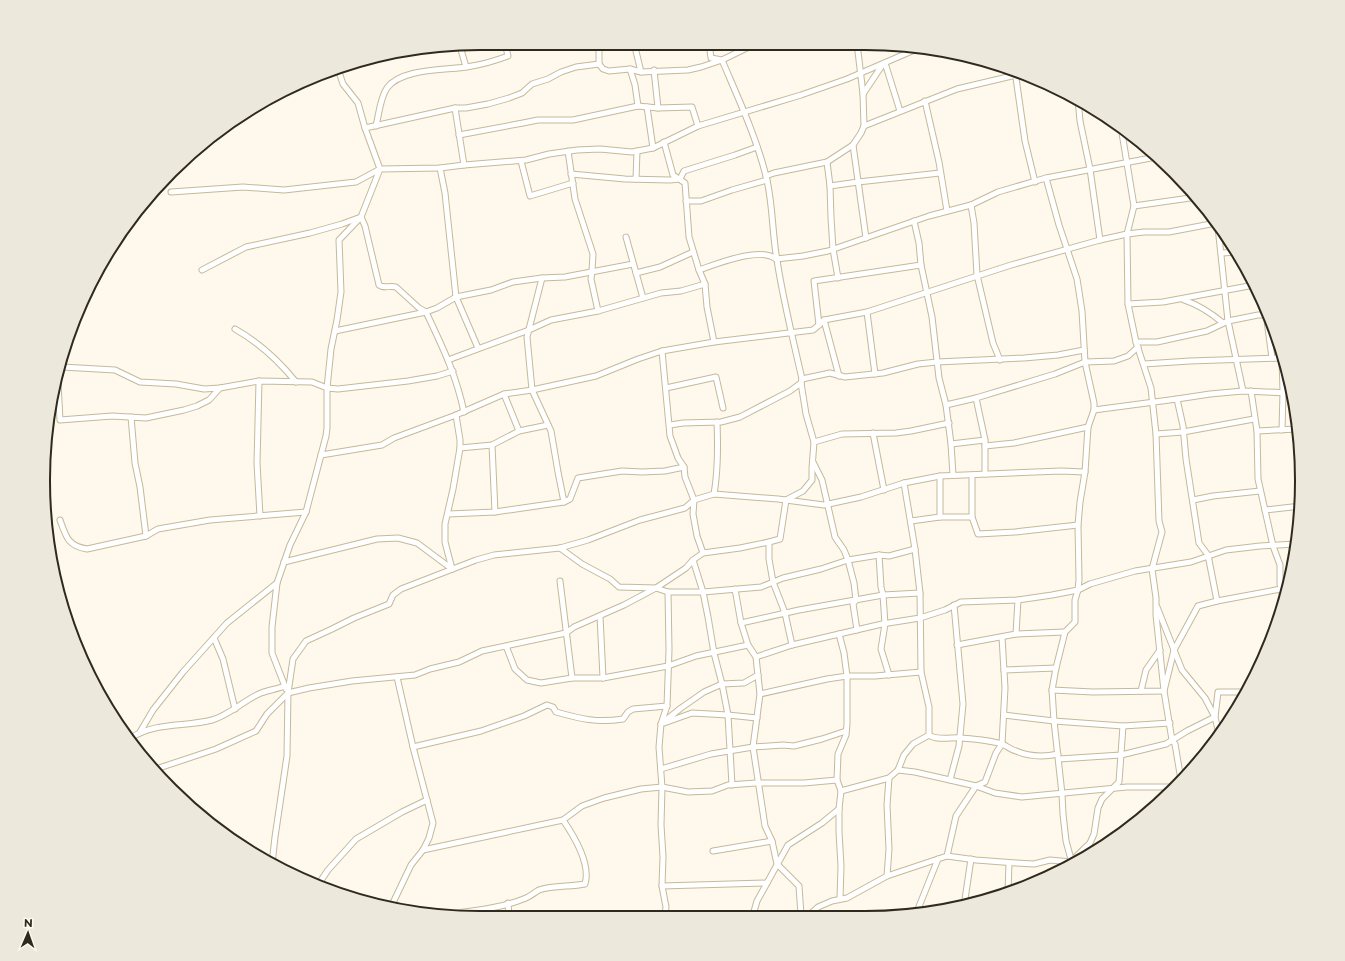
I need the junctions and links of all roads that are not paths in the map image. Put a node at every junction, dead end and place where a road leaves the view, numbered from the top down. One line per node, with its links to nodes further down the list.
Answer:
1 (507, 50): 12 (street)
2 (599, 50): 11 (street)
3 (636, 50): 15 (street)
4 (710, 50): 9 (street)
5 (743, 50): 9 (street)
6 (858, 50): 16 (street)
7 (461, 51): 12 (street)
8 (908, 53): 10 (street)
9 (722, 60): 14 (street); 27 (street)
10 (885, 63): 16 (street); 20 (street); 28 (street)
11 (599, 64): 13 (street); 25 (street)
12 (466, 67): 29 (street)
13 (630, 69): 15 (street); 22 (street)
14 (654, 70): 15 (street); 26 (street)
15 (641, 72)
16 (861, 73): 20 (street); 27 (street)
17 (340, 74): 32 (street)
18 (1008, 75): 21 (street)
19 (1017, 78): 56 (street)
20 (863, 94): 31 (street)
21 (924, 101): 28 (street); 49 (street)
22 (638, 106): 23 (street); 33 (street)
23 (647, 107): 26 (street); 38 (street)
24 (1079, 107): 48 (street)
25 (455, 108): 29 (street); 33 (street)
26 (658, 108): 30 (street)
27 (744, 111): 30 (street); 37 (street)
28 (900, 111): 31 (street)
29 (376, 126): 32 (street)
30 (698, 126): 35 (street)
31 (864, 126): 36 (street)
32 (365, 128): 47 (street)
33 (459, 136): 45 (street)
34 (1124, 137): 44 (street)
35 (664, 142): 38 (street); 54 (street)
36 (854, 145): 43 (street); 55 (street)
37 (757, 147): 51 (street); 54 (street)
38 (653, 148): 40 (street)
39 (568, 151): 40 (street); 42 (street); 50 (street)
40 (636, 151): 53 (street)
41 (1149, 158): 44 (street)
42 (521, 161): 45 (street); 57 (street)
43 (827, 162): 51 (street); 58 (street)
44 (1127, 162): 48 (street); 63 (street)
45 (464, 165): 46 (street)
46 (440, 168): 47 (street); 92 (street)
47 (380, 169): 59 (street); 65 (street)
48 (1090, 169): 52 (street); 72 (street)
49 (940, 173): 55 (street); 64 (street)
50 (571, 174): 53 (street); 57 (street)
51 (767, 178): 61 (street); 78 (street)
52 (1046, 178): 56 (street); 74 (street)
53 (636, 179): 54 (street)
54 (680, 179): 61 (street)
55 (858, 182): 58 (street); 70 (street)
56 (1035, 182): 62 (street)
57 (573, 183): 83 (street)
58 (830, 186): 73 (street)
59 (171, 192)
60 (1188, 197): 63 (street)
61 (686, 201): 75 (street)
62 (971, 205): 64 (street); 85 (street)
63 (1134, 206): 68 (street)
64 (947, 211): 66 (street)
65 (361, 217): 81 (street); 97 (street); 106 (street)
66 (914, 221): 70 (street); 80 (street)
67 (1211, 225): 68 (street)
68 (1127, 234): 72 (street); 95 (street)
69 (626, 237): 79 (street)
70 (866, 238): 73 (street)
71 (1220, 238): 77 (street)
72 (1100, 240): 74 (street)
73 (834, 249): 78 (street); 87 (street)
74 (1066, 249): 85 (street); 112 (street)
75 (693, 252): 82 (street); 84 (street)
76 (1229, 252): 77 (street)
77 (1222, 253): 90 (street)
78 (776, 258): 82 (street); 107 (street)
79 (633, 264): 83 (street); 84 (street)
80 (920, 265): 87 (street); 91 (street)
81 (202, 270)
82 (699, 270): 88 (street)
83 (592, 271): 86 (street); 96 (street)
84 (636, 273): 93 (street)
85 (977, 275): 91 (street); 118 (street)
86 (542, 278): 92 (street); 105 (street)
87 (838, 278): 103 (street)
88 (705, 284): 93 (street); 109 (street)
89 (1248, 285): 90 (street)
90 (1226, 290): 94 (street); 101 (street)
91 (928, 293): 98 (street); 119 (street)
92 (456, 297): 97 (street); 111 (street)
93 (643, 298): 96 (street)
94 (1183, 299): 95 (street); 102 (street)
95 (1128, 304): 110 (street)
96 (598, 311): 105 (street)
97 (426, 312): 106 (street); 117 (street)
98 (867, 312): 100 (street); 124 (street)
99 (1261, 315): 101 (street)
100 (824, 320): 103 (street); 125 (street)
101 (1228, 321): 102 (street); 116 (street)
102 (1223, 324): 110 (street)
103 (819, 325): 107 (street)
104 (235, 329): 129 (street)
105 (529, 330): 111 (street); 133 (street)
106 (335, 331): 131 (street)
107 (792, 332): 109 (street); 128 (street)
108 (1269, 335): 114 (street)
109 (714, 342): 113 (street)
110 (1137, 345): 120 (street); 121 (street)
111 (478, 348): 117 (street)
112 (1084, 350): 118 (street); 120 (street)
113 (662, 351): 132 (street); 133 (street)
114 (1272, 358): 115 (street); 116 (street)
115 (1277, 358)
116 (1237, 359): 121 (street); 134 (street)
117 (448, 360): 123 (street)
118 (1000, 360): 119 (street)
119 (938, 362): 124 (street); 142 (street)
120 (1085, 362): 139 (street); 144 (street)
121 (1144, 364): 141 (street)
122 (66, 367): 130 (street)
123 (453, 371): 131 (street); 145 (street)
124 (875, 374): 125 (street)
125 (839, 376): 128 (street)
126 (1283, 380): 136 (street)
127 (259, 381): 129 (street); 130 (street); 189 (street)
128 (801, 381): 149 (street); 162 (street)
129 (296, 382): 131 (street)
130 (220, 388): 147 (street)
131 (327, 388): 167 (street)
132 (666, 388): 143 (street); 152 (street)
133 (532, 390): 137 (street); 151 (street)
134 (1243, 391): 135 (street); 140 (street)
135 (1251, 391): 136 (street); 148 (street)
136 (1283, 392): 155 (street)
137 (504, 394): 145 (street); 156 (street)
138 (59, 395): 147 (street)
139 (976, 398): 142 (street); 161 (street)
140 (1177, 399): 141 (street); 158 (street)
141 (1153, 403): 144 (street); 160 (street)
142 (946, 405): 150 (street)
143 (723, 408)
144 (1094, 410): 153 (street)
145 (464, 412): 146 (street)
146 (456, 415): 166 (street); 167 (street)
147 (131, 417): 195 (street)
148 (1254, 419): 157 (street); 158 (street)
149 (717, 422): 152 (street); 178 (street)
150 (949, 423): 159 (street); 163 (street)
151 (548, 425): 156 (street); 182 (street)
152 (670, 425): 169 (street)
153 (1088, 427): 165 (street); 170 (street)
154 (1292, 429): 155 (street)
155 (1282, 430): 157 (street)
156 (520, 431): 164 (street)
157 (1257, 431): 177 (street)
158 (1183, 432): 160 (street); 181 (street)
159 (873, 433): 162 (street); 176 (street)
160 (1156, 434): 208 (street)
161 (985, 440): 163 (street); 165 (street)
162 (814, 442): 168 (street)
163 (951, 444): 171 (street)
164 (492, 445): 166 (street); 187 (street)
165 (985, 446): 172 (street)
166 (460, 448): 188 (street)
167 (320, 456): 186 (street)
168 (813, 462): 180 (street); 183 (street)
169 (684, 467): 179 (street); 182 (street)
170 (1085, 472): 172 (street); 194 (street)
171 (953, 474): 173 (street); 174 (street)
172 (985, 474): 173 (street)
173 (972, 475): 191 (street)
174 (940, 476): 175 (street); 190 (street)
175 (904, 483): 176 (street); 193 (street)
176 (884, 490): 183 (street)
177 (1260, 491): 181 (street); 185 (street)
178 (714, 494): 179 (street); 180 (street)
179 (694, 500): 199 (street); 201 (street)
180 (786, 500): 183 (street); 196 (street)
181 (1193, 500): 203 (street)
182 (564, 502): 187 (street)
183 (829, 505): 205 (street)
184 (1294, 507): 185 (street)
185 (1265, 510): 198 (street)
186 (306, 512): 189 (street); 206 (street)
187 (495, 512): 188 (street)
188 (448, 514): 207 (street)
189 (260, 516): 195 (street)
190 (940, 516): 191 (street); 193 (street)
191 (972, 517): 194 (street)
192 (60, 520): 195 (street)
193 (911, 521): 200 (street)
194 (1078, 525): 215 (street)
195 (146, 536)
196 (769, 542): 201 (street); 210 (street)
197 (1290, 544): 198 (street)
198 (1273, 546): 203 (street); 214 (street)
199 (560, 548): 207 (street); 212 (street)
200 (915, 549): 202 (street); 218 (street)
201 (703, 553): 204 (street)
202 (879, 555): 205 (street); 219 (street)
203 (1208, 555): 208 (street); 222 (street)
204 (693, 560): 212 (street); 217 (street)
205 (848, 560): 210 (street); 220 (street)
206 (284, 562): 207 (street); 211 (street)
207 (452, 569): 261 (street)
208 (1152, 569): 215 (street); 224 (street)
209 (560, 581): 232 (street)
210 (773, 582): 213 (street); 225 (street)
211 (277, 583): 236 (street); 256 (street)
212 (656, 588): 216 (street); 226 (street)
213 (735, 589): 217 (street); 228 (street)
214 (1281, 589): 222 (street)
215 (1078, 590): 221 (street); 231 (street)
216 (668, 592): 217 (street); 245 (street)
217 (702, 592): 243 (street)
218 (920, 593): 219 (street); 227 (street)
219 (882, 595): 220 (street); 229 (street)
220 (856, 600): 225 (street); 230 (street)
221 (1018, 600): 223 (street); 234 (street)
222 (1217, 601): 242 (street)
223 (954, 605): 227 (street); 239 (street)
224 (1156, 605): 241 (street); 242 (street)
225 (785, 613): 228 (street); 238 (street)
226 (600, 616): 232 (street); 254 (street)
227 (920, 618): 229 (street); 248 (street)
228 (741, 623): 237 (street)
229 (885, 624): 230 (street); 250 (street)
230 (857, 630): 233 (street)
231 (1065, 632): 234 (street); 246 (street)
232 (566, 633): 240 (street); 253 (street)
233 (839, 634): 238 (street); 251 (street)
234 (1016, 634): 235 (street)
235 (1002, 637): 239 (street); 247 (street)
236 (214, 638): 264 (street); 275 (street)
237 (748, 645): 243 (street); 244 (street)
238 (792, 645): 244 (street)
239 (957, 645): 278 (street)
240 (506, 646): 252 (street); 253 (street)
241 (1160, 650): 258 (street); 259 (street)
242 (1174, 650): 259 (street); 267 (street)
243 (714, 654): 245 (street); 255 (street)
244 (756, 657): 249 (street)
245 (668, 666): 254 (street); 263 (street)
246 (1056, 668): 247 (street); 257 (street)
247 (1004, 670): 266 (street)
248 (921, 672): 250 (street); 276 (street)
249 (758, 675): 255 (street); 262 (street)
250 (889, 675): 251 (street)
251 (847, 676): 262 (street); 274 (street)
252 (397, 677): 261 (street); 281 (street)
253 (572, 678): 254 (street)
254 (603, 678)
255 (722, 684): 265 (street); 271 (street)
256 (285, 686): 261 (street); 264 (street)
257 (1052, 690): 258 (street); 269 (street)
258 (1141, 691): 259 (street)
259 (1164, 691): 270 (street)
260 (1239, 692): 267 (street)
261 (288, 693): 286 (street); 309 (street)
262 (760, 694): 268 (street)
263 (667, 706): 271 (street); 281 (street)
264 (235, 709): 275 (street)
265 (728, 715): 268 (street); 271 (street); 283 (street)
266 (1004, 715): 269 (street); 280 (street)
267 (1215, 717): 273 (street); 279 (street)
268 (757, 718): 282 (street)
269 (1054, 721): 272 (street); 285 (street)
270 (1170, 723): 272 (street); 279 (street)
271 (661, 724): 287 (street)
272 (1123, 726): 284 (street)
273 (1218, 726)
274 (846, 731): 282 (street); 291 (street)
275 (140, 732): 277 (street)
276 (929, 735): 278 (street); 288 (street)
277 (134, 736)
278 (960, 737): 280 (street); 292 (street)
279 (1172, 740): 284 (street); 289 (street)
280 (1002, 744): 285 (street); 295 (street)
281 (413, 747): 301 (street)
282 (754, 747): 283 (street); 293 (street)
283 (729, 750): 287 (street); 294 (street)
284 (1120, 755): 285 (street); 298 (street)
285 (1059, 757): 300 (street)
286 (160, 768)
287 (661, 769): 296 (street)
288 (898, 770): 290 (street); 292 (street)
289 (1180, 773)
290 (889, 778): 299 (street); 316 (street)
291 (837, 780): 293 (street); 299 (street)
292 (950, 780): 295 (street)
293 (759, 783): 294 (street); 304 (street)
294 (732, 785): 296 (street)
295 (976, 786): 300 (street); 308 (street)
296 (662, 787): 303 (street); 319 (street)
297 (1167, 787): 298 (street)
298 (1112, 789): 300 (street); 307 (street)
299 (841, 791): 302 (street)
300 (1062, 794): 310 (street)
301 (427, 800): 305 (street); 317 (street)
302 (839, 809): 315 (street); 322 (street)
303 (563, 820): 305 (street); 324 (street)
304 (772, 841): 306 (street); 315 (street)
305 (423, 850): 323 (street)
306 (714, 851)
307 (1081, 852)
308 (947, 856): 311 (street); 312 (street)
309 (273, 857)
310 (1071, 858)
311 (938, 859): 316 (street); 325 (street)
312 (971, 860): 314 (street); 321 (street)
313 (1065, 861): 314 (street)
314 (1009, 863): 320 (street)
315 (777, 864): 318 (street); 330 (street)
316 (887, 876): 322 (street)
317 (321, 880)
318 (767, 883): 319 (street); 329 (street)
319 (662, 886): 328 (street)
320 (1008, 886)
321 (965, 899)
322 (840, 900): 331 (street)
323 (393, 902)
324 (508, 904): 326 (street); 327 (street)
325 (919, 907)
326 (474, 911)
327 (509, 911)
328 (666, 911)
329 (754, 911)
330 (801, 911)
331 (813, 911)

